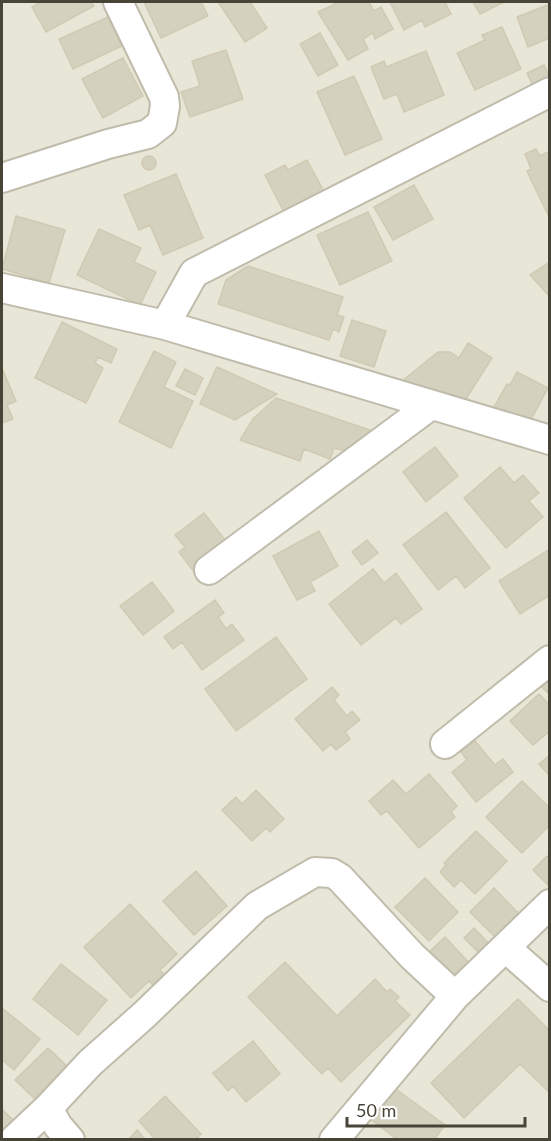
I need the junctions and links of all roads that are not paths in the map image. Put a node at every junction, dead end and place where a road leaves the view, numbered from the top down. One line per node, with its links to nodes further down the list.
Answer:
1 (118, 2): 3 (street)
2 (549, 92): 5 (street)
3 (2, 178)
4 (2, 288): 5 (street)
5 (165, 326): 6 (street)
6 (431, 405): 7 (street); 8 (street)
7 (549, 440)
8 (209, 570)
9 (549, 660): 10 (street)
10 (445, 744)
11 (549, 904): 12 (street)
12 (506, 948): 13 (street); 14 (street)
13 (549, 987)
14 (455, 996): 15 (street); 18 (street)
15 (48, 1108): 16 (street); 17 (street)
16 (14, 1140)
17 (70, 1140)
18 (334, 1140)

